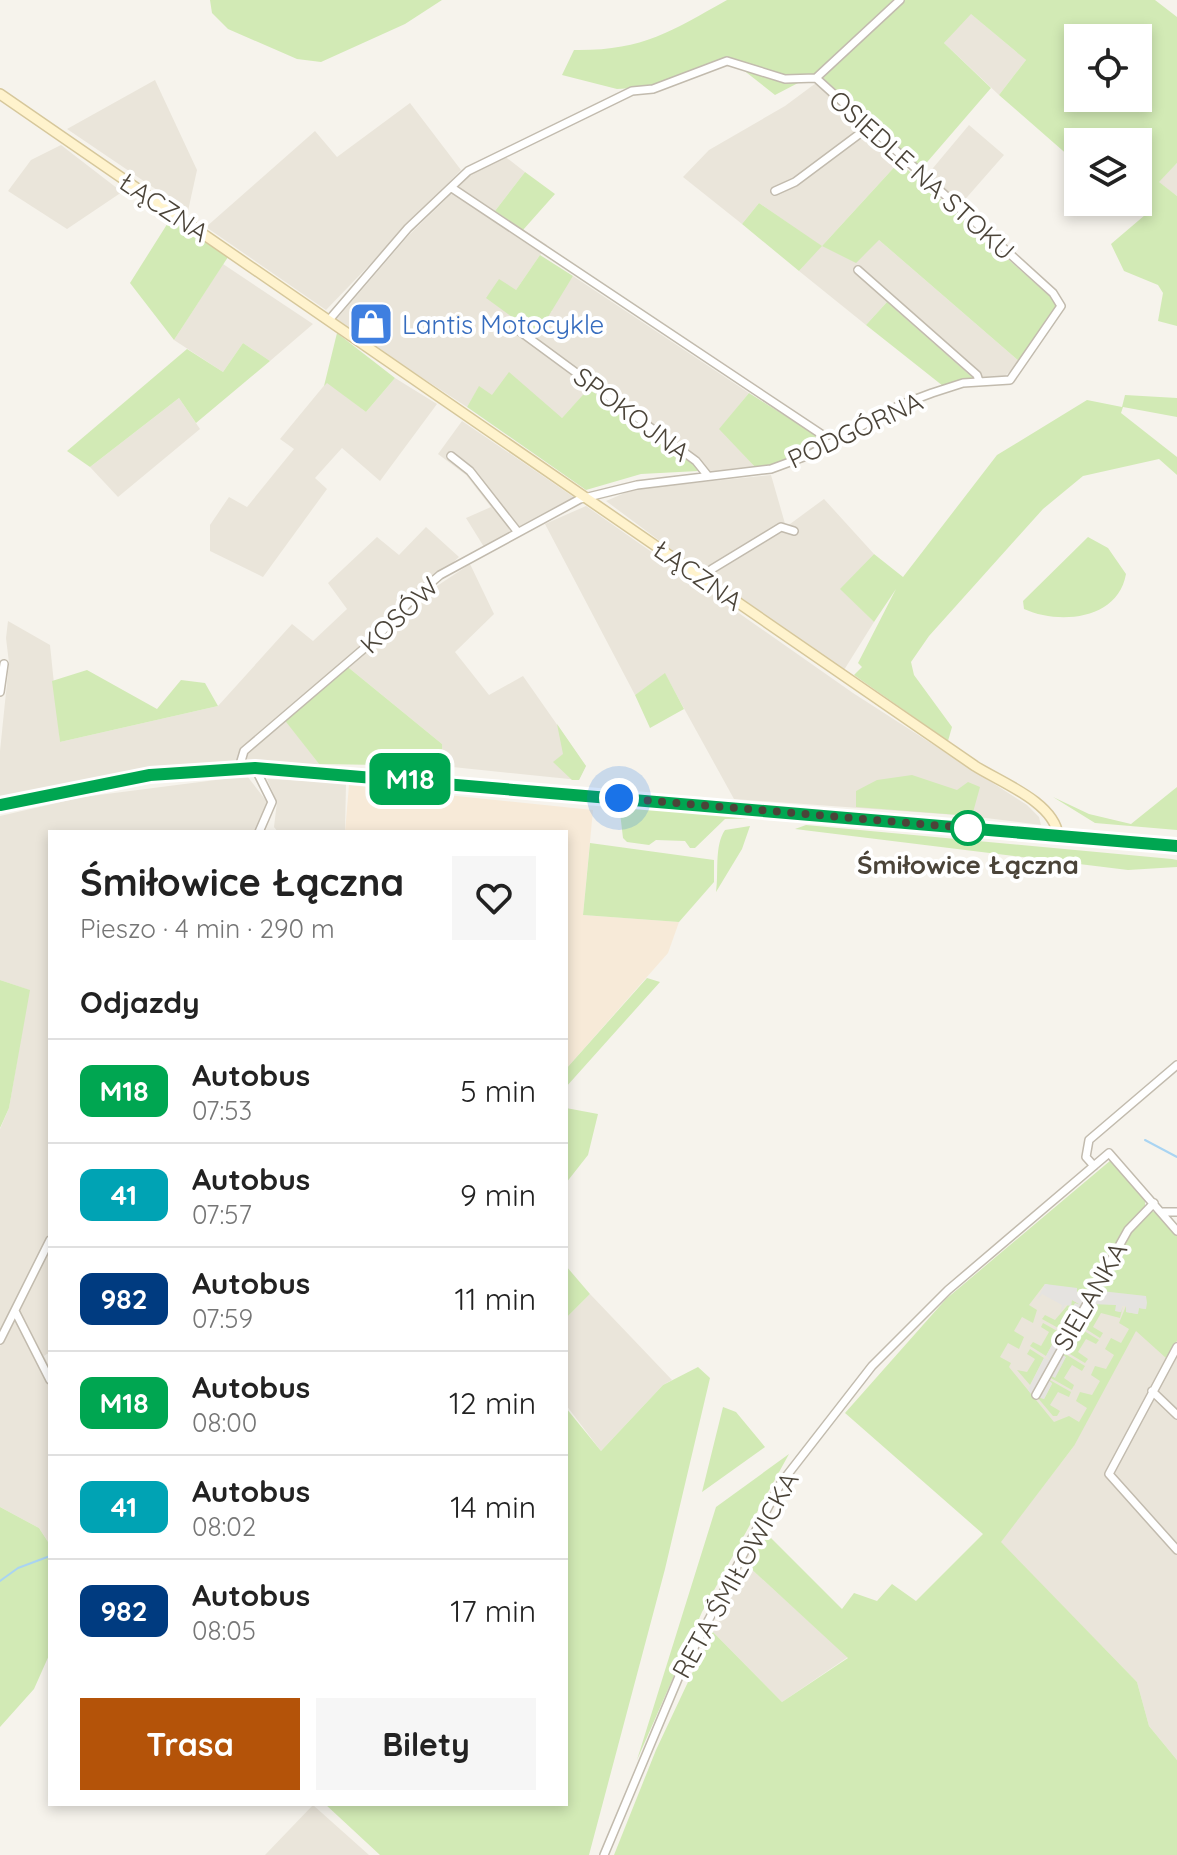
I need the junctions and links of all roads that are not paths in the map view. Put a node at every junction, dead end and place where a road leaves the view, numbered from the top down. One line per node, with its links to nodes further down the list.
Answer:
1 (900, 0): 2 (street)
2 (816, 78): 4 (street, OSIEDLE NA STOKU); 5 (street, OSIEDLE NA STOKU)
3 (0, 94): 9 (street, ŁĄCZNA)
4 (870, 126): 6 (street); 8 (street, OSIEDLE NA STOKU)
5 (452, 188): 9 (street); 12 (street)
6 (775, 191)
7 (858, 270): 11 (street)
8 (1061, 306): 11 (street, PODGÓRNA)
9 (329, 320): 15 (street, ŁĄCZNA)
10 (514, 327): 14 (street, SPOKOJNA)
11 (979, 381): 12 (street, PODGÓRNA)
12 (827, 445): 14 (street, PODGÓRNA)
13 (451, 456): 16 (street)
14 (708, 476): 15 (street, PODGÓRNA)
15 (588, 498): 16 (street, KOSÓW); 18 (street, ŁĄCZNA)
16 (517, 531): 21 (street, KOSÓW)
17 (794, 531): 18 (street)
18 (704, 579): 25 (street, ŁĄCZNA)
19 (4, 664): 20 (street)
20 (0, 692)
21 (239, 768): 22 (main road); 23 (main road)
22 (255, 768): 24 (street); 25 (main road)
23 (0, 805)
24 (260, 830)
25 (1058, 835): 26 (main road)
26 (1177, 846)
27 (1177, 1065): 28 (street)
28 (1094, 1166): 29 (street, RETA ŚMIŁOWICKA); 42 (street, RETA ŚMIŁOWICKA)
29 (1154, 1203): 30 (street); 39 (street, SIELANKA)
30 (1163, 1212): 31 (street); 32 (street)
31 (1177, 1212)
32 (1177, 1231)
33 (48, 1244): 34 (street)
34 (15, 1311): 35 (street); 37 (street)
35 (0, 1340)
36 (1177, 1347): 38 (street)
37 (48, 1376)
38 (1152, 1391): 40 (street); 41 (street)
39 (1036, 1395)
40 (1177, 1415)
41 (1177, 1550)
42 (604, 1855)

